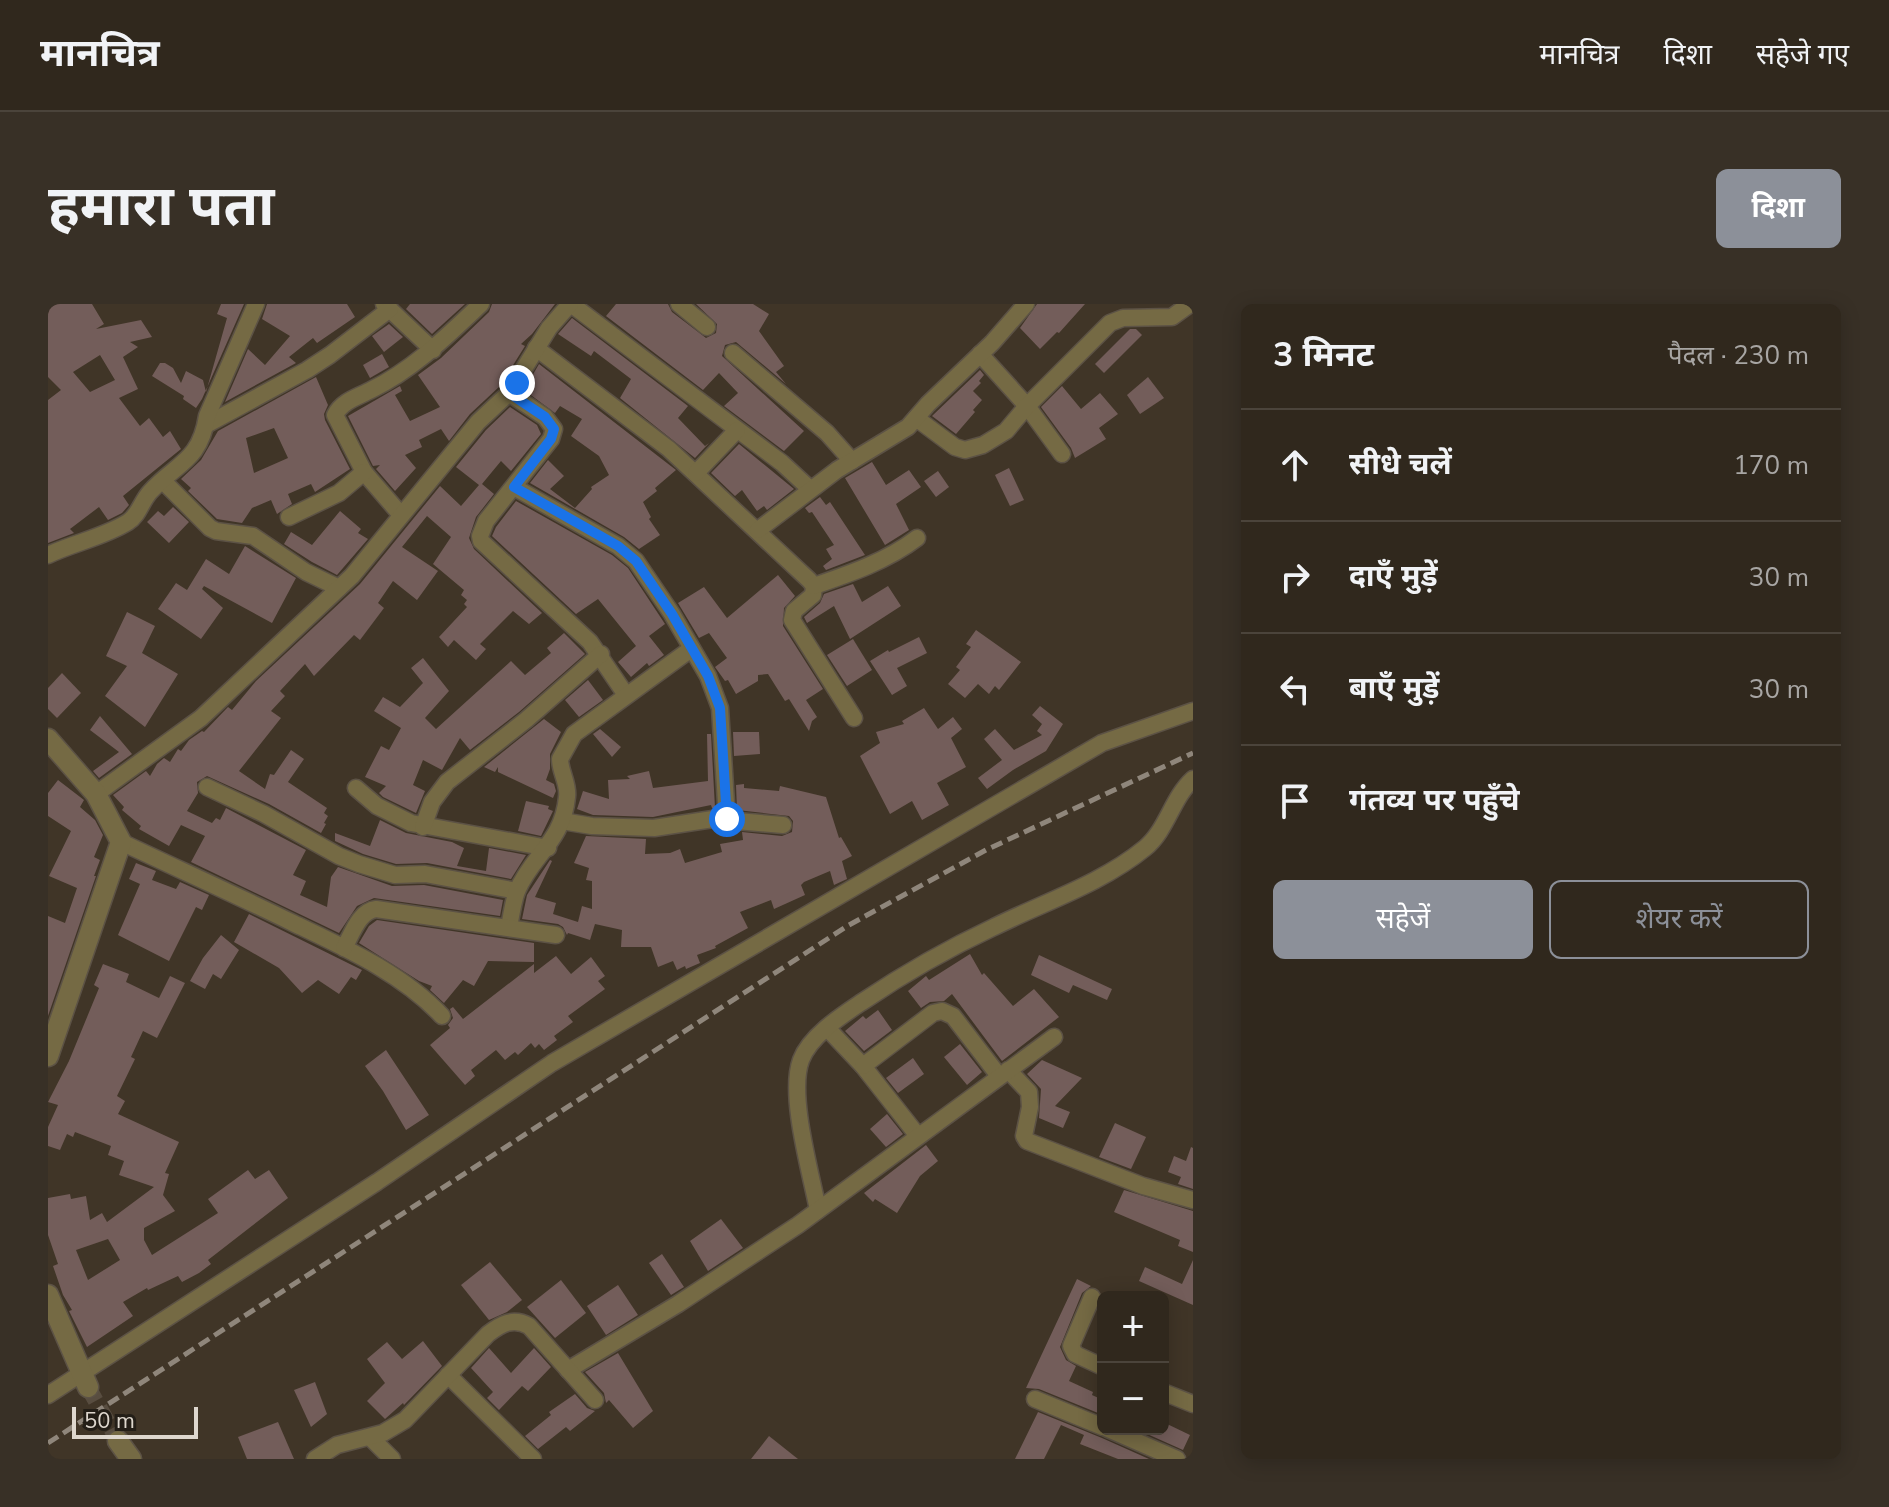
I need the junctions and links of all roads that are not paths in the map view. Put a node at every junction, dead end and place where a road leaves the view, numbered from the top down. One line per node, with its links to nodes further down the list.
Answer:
1 (256, 304): 16 (street)
2 (481, 304): 10 (street)
3 (571, 304): 9 (street); 17 (street)
4 (679, 304): 8 (street)
5 (1026, 304): 12 (street)
6 (1190, 304): 14 (street)
7 (387, 306): 10 (street); 16 (street)
8 (707, 327)
9 (536, 348): 13 (street); 21 (street)
10 (433, 350): 20 (street)
11 (733, 353): 19 (street)
12 (980, 354): 14 (street); 15 (street)
13 (509, 393): 23 (street); 25 (street)
14 (1027, 406): 15 (street); 18 (street)
15 (916, 418): 19 (street)
16 (206, 425): 22 (street)
17 (737, 430): 21 (street); 24 (street)
18 (1062, 454)
19 (852, 461): 24 (street)
20 (364, 472): 25 (street); 26 (street)
21 (696, 473): 27 (street)
22 (163, 481): 29 (street); 31 (street)
23 (514, 487): 32 (street); 33 (street)
24 (810, 489): 27 (street)
25 (401, 515): 31 (street)
26 (289, 517)
27 (758, 530): 30 (street)
28 (917, 538): 30 (street)
29 (48, 555)
30 (814, 586): 36 (street)
31 (339, 588): 41 (street)
32 (691, 649): 34 (street); 42 (street)
33 (601, 654): 34 (street); 45 (street)
34 (626, 695): 43 (street)
35 (1193, 711): 66 (street)
36 (854, 718)
37 (48, 739): 41 (street)
38 (1193, 779): 53 (street)
39 (207, 787): 48 (street)
40 (356, 788): 45 (street)
41 (96, 794): 46 (street)
42 (727, 819): 43 (street); 44 (street)
43 (562, 821): 47 (street)
44 (783, 825)
45 (423, 827): 47 (street)
46 (121, 842): 51 (street); 55 (street)
47 (548, 848): 48 (street)
48 (517, 891): 49 (street)
49 (509, 928): 50 (street); 51 (street)
50 (556, 935)
51 (344, 948): 52 (street)
52 (442, 1016)
53 (828, 1029): 56 (street); 60 (street)
54 (1054, 1037): 57 (street)
55 (48, 1056)
56 (863, 1066): 57 (street); 58 (street)
57 (1003, 1073): 58 (street); 59 (street)
58 (918, 1136): 60 (street)
59 (1193, 1200)
60 (818, 1210): 64 (street)
61 (48, 1295): 66 (street)
62 (1092, 1297): 63 (street)
63 (1097, 1364)
64 (568, 1370): 65 (street); 70 (street)
65 (448, 1375): 74 (street); 79 (street)
66 (85, 1380): 68 (street)
67 (1169, 1394): 71 (street)
68 (48, 1395)
69 (1035, 1399): 72 (street)
70 (595, 1400)
71 (1193, 1404)
72 (1097, 1425)
73 (1121, 1435): 80 (street)
74 (370, 1437): 77 (street); 78 (street)
75 (118, 1441): 76 (street)
76 (131, 1459)
77 (315, 1459)
78 (392, 1459)
79 (533, 1459)
80 (1177, 1459)

